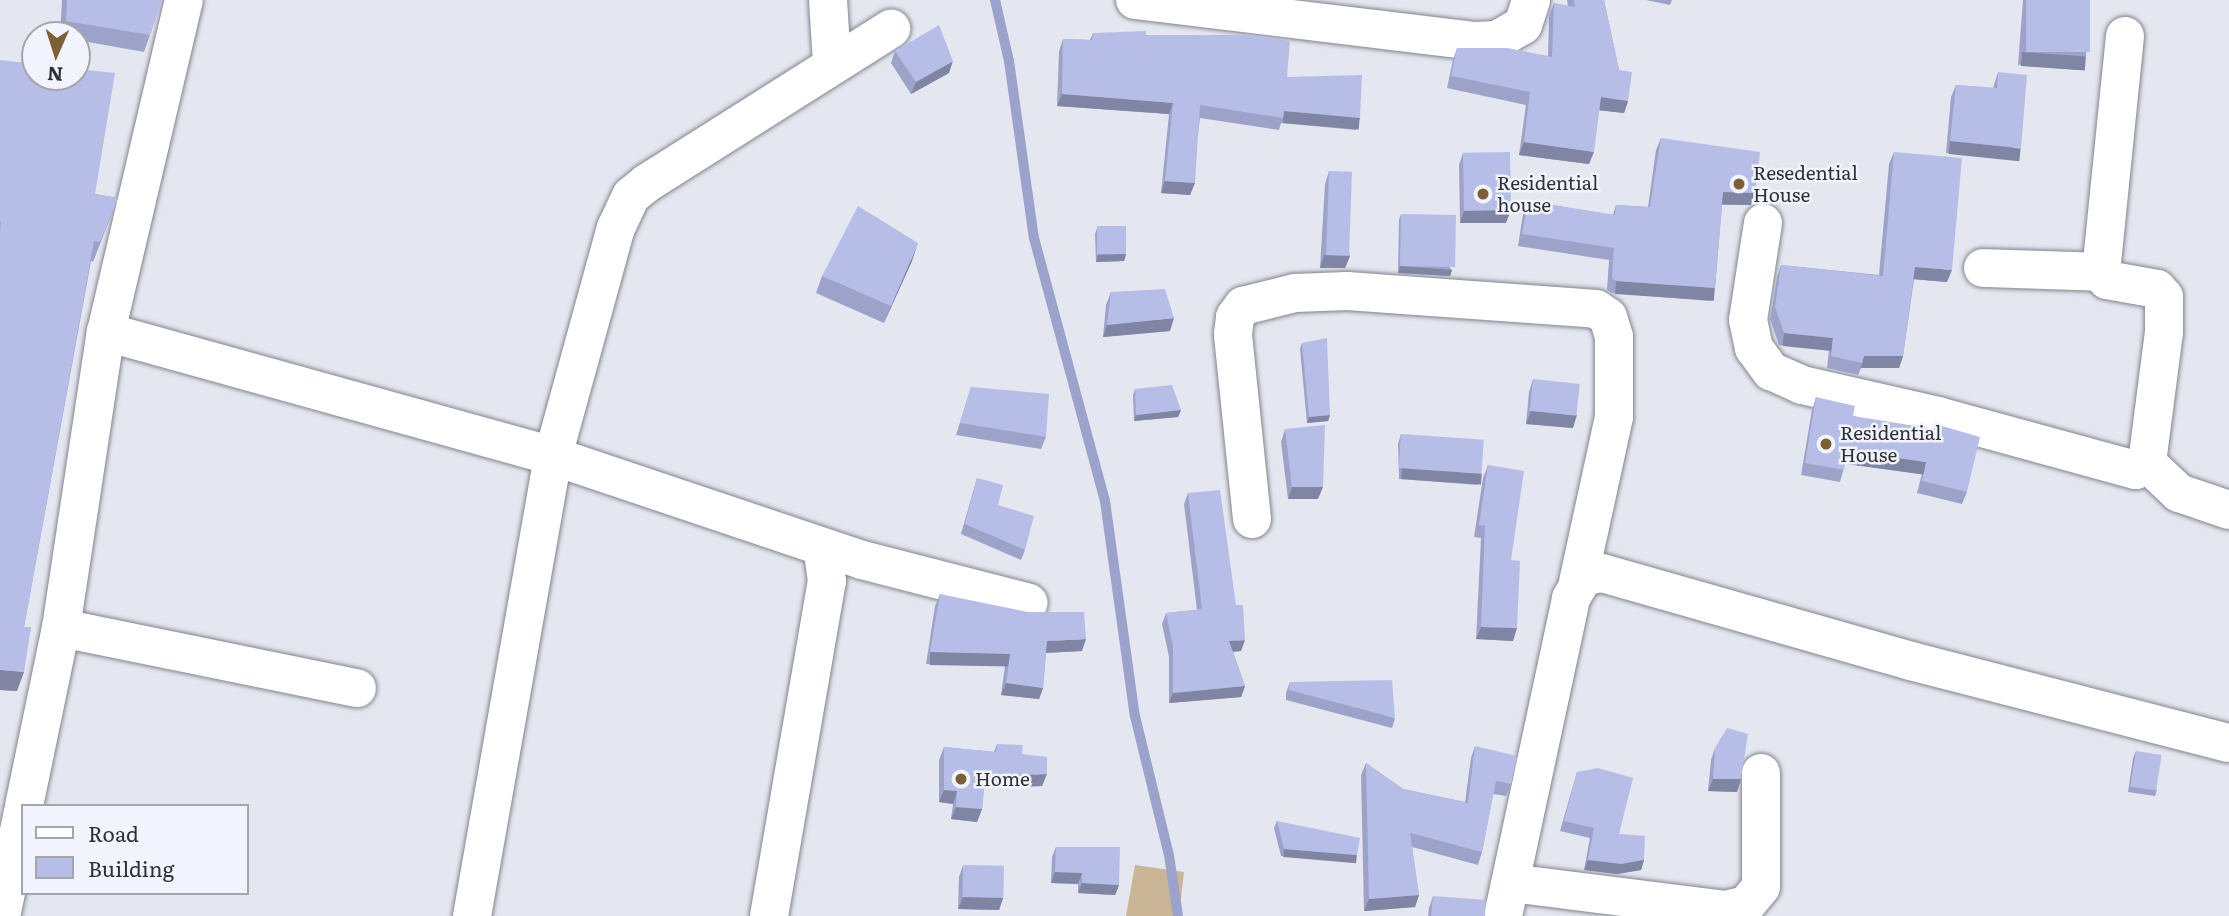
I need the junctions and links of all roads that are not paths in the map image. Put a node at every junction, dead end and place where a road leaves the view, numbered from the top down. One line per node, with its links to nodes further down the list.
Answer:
1 (184, 0): 11 (street)
2 (828, 0): 7 (street)
3 (1135, 0): 4 (street)
4 (1531, 0)
5 (891, 29): 7 (street)
6 (2125, 36): 10 (street)
7 (832, 64): 12 (street)
8 (1763, 223): 13 (street)
9 (1983, 268): 10 (street)
10 (2101, 272): 13 (street)
11 (106, 332): 12 (street); 19 (street)
12 (553, 456): 16 (street); 27 (street)
13 (2147, 463): 14 (street)
14 (2229, 510)
15 (1252, 519): 17 (street)
16 (822, 547): 18 (street); 28 (street)
17 (1578, 582): 21 (street); 25 (street)
18 (1029, 603)
19 (61, 628): 20 (street); 23 (street)
20 (356, 688)
21 (2229, 743)
22 (1761, 773): 25 (street)
23 (24, 804)
24 (21, 821): 26 (street)
25 (1507, 899)
26 (1, 916)
27 (472, 916)
28 (769, 916)

